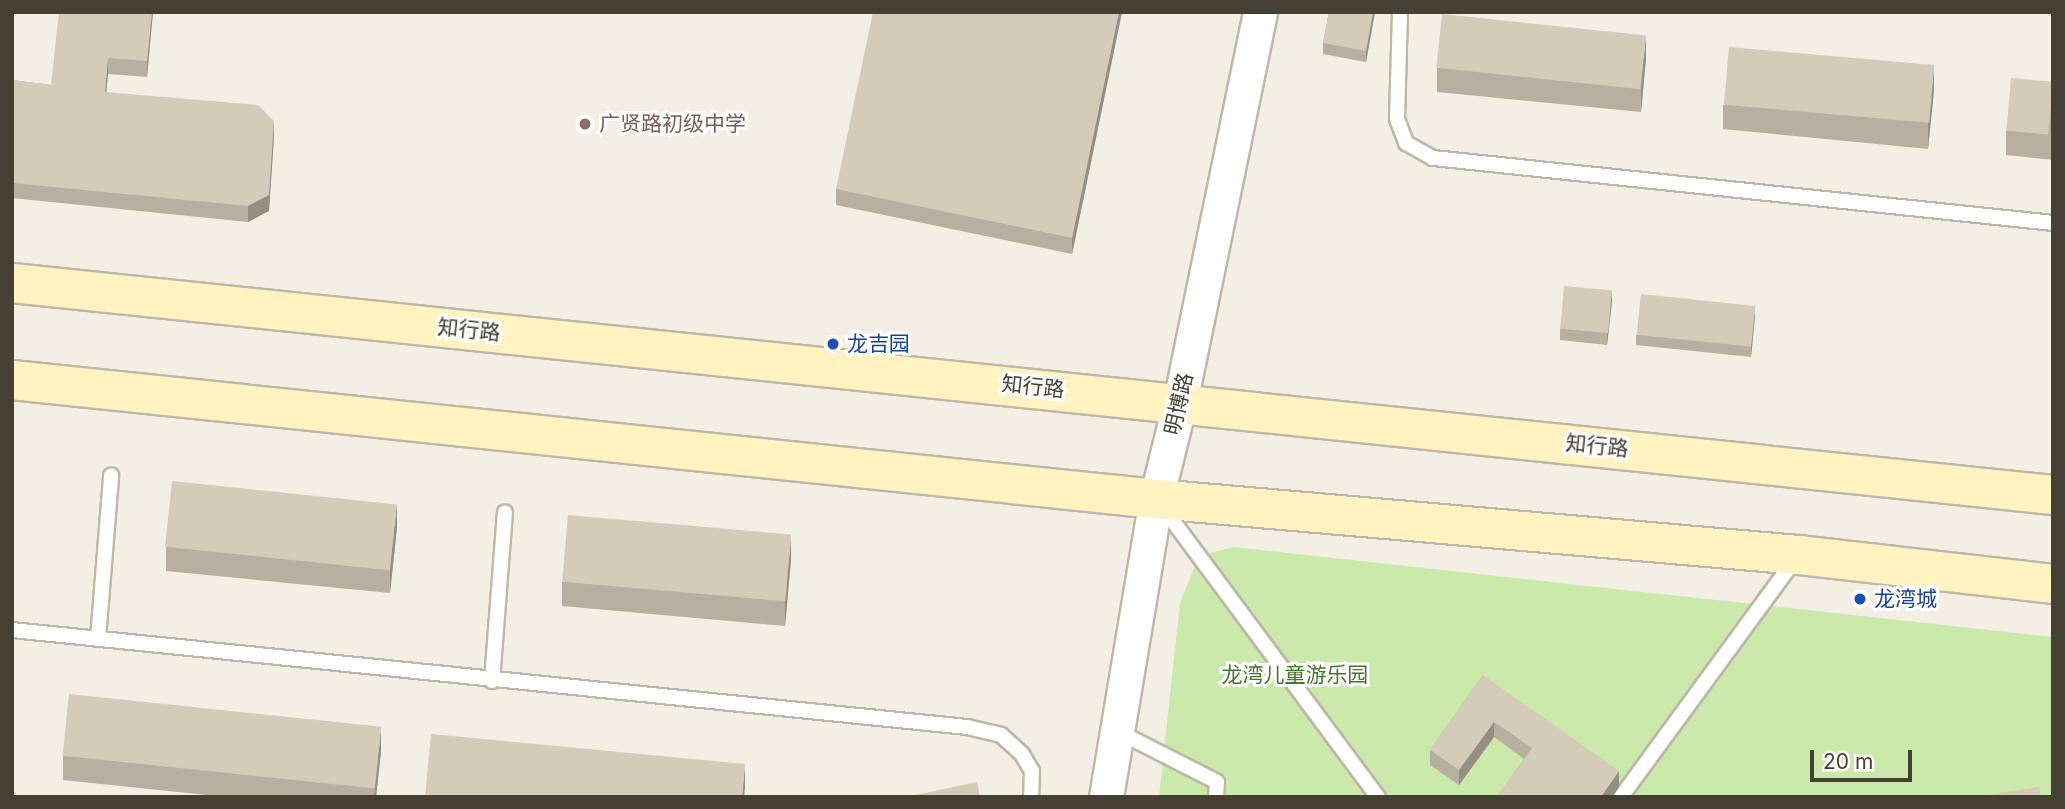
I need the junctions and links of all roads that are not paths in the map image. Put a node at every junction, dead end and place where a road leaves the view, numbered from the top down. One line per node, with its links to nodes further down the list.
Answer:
1 (1260, 12): 6 (street, 明博路)
2 (1400, 12): 3 (lane)
3 (2053, 223)
4 (12, 284): 6 (main road, 知行路)
5 (12, 380): 9 (main road)
6 (1180, 402): 8 (main road, 知行路); 9 (street, 明博路)
7 (111, 475): 14 (lane)
8 (2053, 495)
9 (1156, 499): 11 (main road); 16 (street, 明博路); 20 (lane)
10 (505, 513): 15 (lane)
11 (1799, 555): 12 (main road); 21 (lane)
12 (2053, 584)
13 (12, 630): 14 (lane)
14 (98, 639): 15 (lane)
15 (492, 681): 17 (lane)
16 (1117, 731): 18 (street, 明博路); 19 (lane)
17 (1031, 797)
18 (1106, 797)
19 (1216, 797)
20 (1378, 797)
21 (1621, 797)

